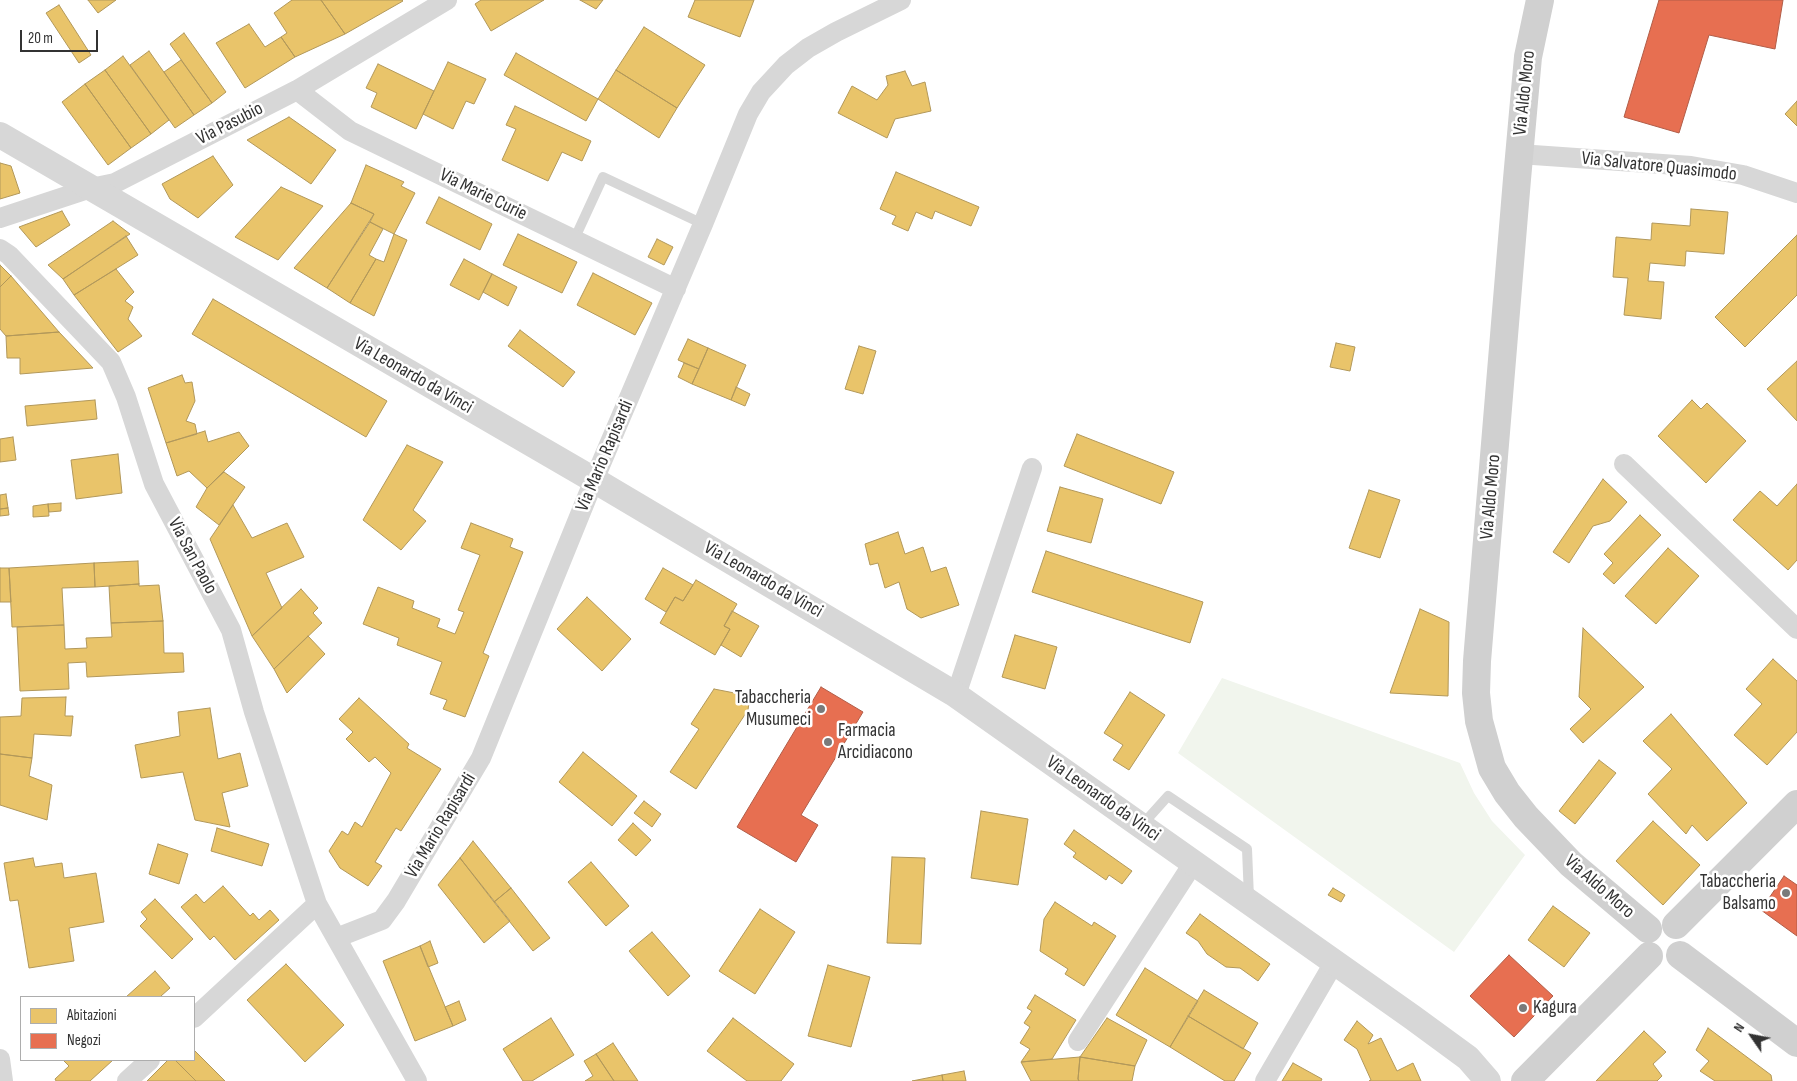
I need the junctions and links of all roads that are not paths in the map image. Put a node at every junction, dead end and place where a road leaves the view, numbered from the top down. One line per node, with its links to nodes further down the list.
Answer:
1 (447, 0): 4 (street, Via Pasubio)
2 (902, 0): 10 (street, Via Mario Rapisardi)
3 (1540, 0): 6 (main road, Via Aldo Moro)
4 (297, 90): 7 (street, Via Pasubio); 11 (street, Via Marie Curie)
5 (0, 135): 7 (street, Via Leonardo da Vinci)
6 (1519, 154): 8 (street, Via Salvatore Quasimodo); 25 (main road, Via Aldo Moro)
7 (90, 188): 9 (street, Via Pasubio); 16 (street, Via Leonardo da Vinci)
8 (1797, 193)
9 (0, 218)
10 (703, 224): 11 (lane); 13 (street, Via Mario Rapisardi)
11 (574, 240): 13 (street, Via Marie Curie)
12 (0, 248): 23 (street, Via San Paolo)
13 (676, 290): 16 (street, Via Mario Rapisardi)
14 (1624, 464): 17 (street)
15 (1032, 468): 18 (street)
16 (594, 480): 18 (street, Via Leonardo da Vinci); 26 (street, Via Mario Rapisardi)
17 (1797, 629)
18 (956, 695): 20 (street, Via Leonardo da Vinci)
19 (1797, 804): 24 (main road)
20 (1142, 825): 21 (street, Via Leonardo da Vinci); 22 (lane)
21 (1194, 862): 22 (street, Via Leonardo da Vinci); 31 (street)
22 (1250, 901): 29 (street, Via Leonardo da Vinci)
23 (317, 904): 26 (street, Via San Paolo); 30 (street)
24 (1676, 925): 25 (main road); 27 (main road)
25 (1648, 929): 28 (main road)
26 (336, 938): 37 (street, Via San Paolo)
27 (1680, 955): 28 (main road); 32 (main road)
28 (1649, 956): 40 (main road)
29 (1335, 961): 38 (street); 39 (street, Via Leonardo da Vinci)
30 (195, 1017)
31 (1078, 1041)
32 (1797, 1043)
33 (0, 1059): 35 (street)
34 (149, 1061): 36 (street)
35 (3, 1081)
36 (127, 1081)
37 (417, 1081)
38 (1265, 1081)
39 (1488, 1081)
40 (1526, 1081)

